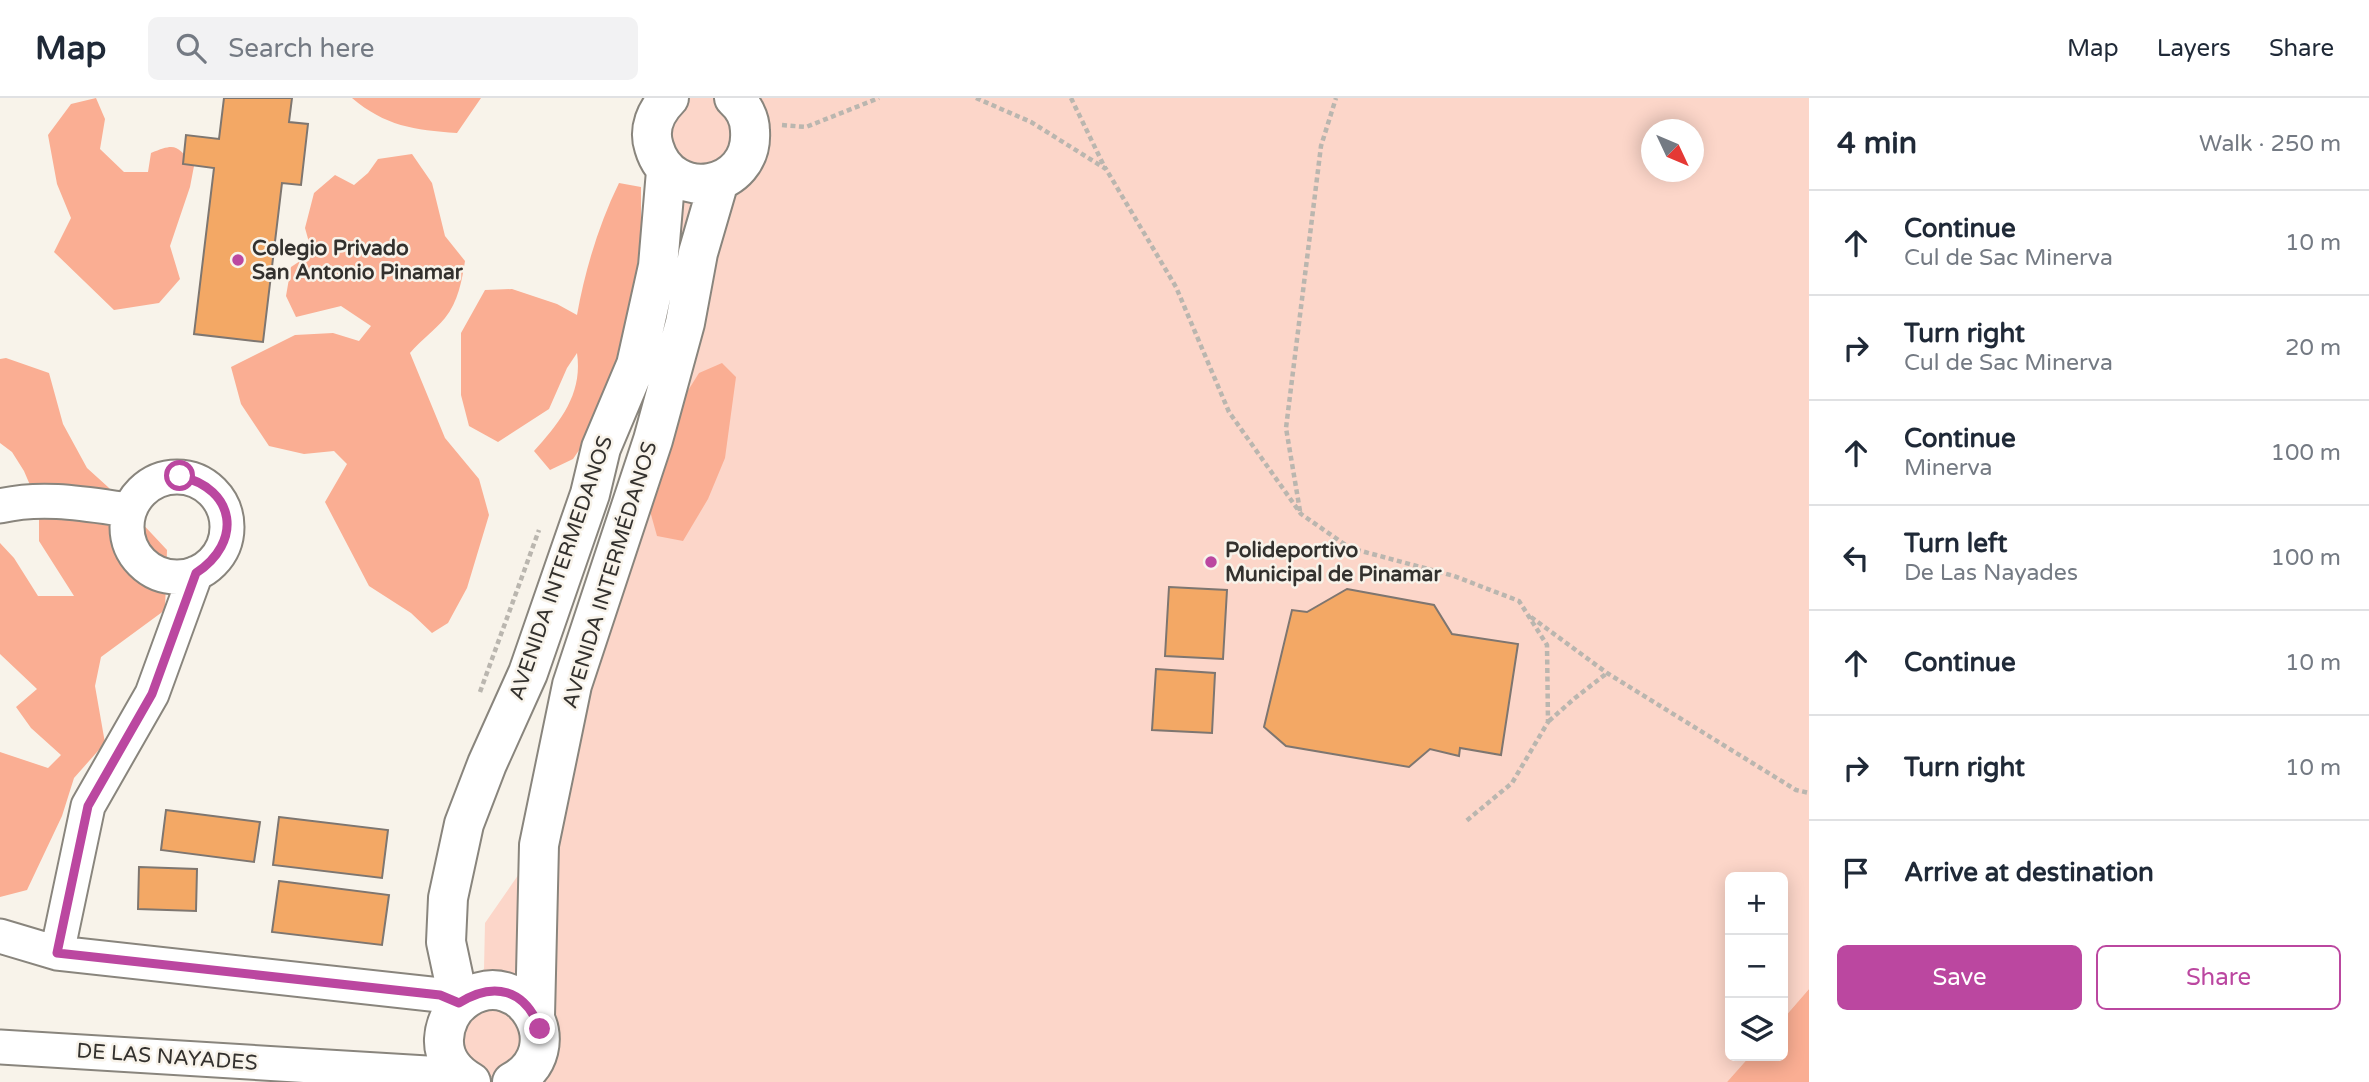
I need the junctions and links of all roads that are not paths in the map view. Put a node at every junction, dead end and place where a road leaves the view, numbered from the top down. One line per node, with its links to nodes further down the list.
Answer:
1 (669, 98): 3 (main road)
2 (742, 111): 4 (main road)
3 (666, 171): 4 (main road); 10 (main road, AVENIDA INTERMEDANOS)
4 (719, 181): 11 (main road, AVENIDA INTERMÉDANOS)
5 (0, 506): 6 (street)
6 (128, 510): 7 (street); 7 (street)
7 (196, 573): 9 (street)
8 (0, 936): 9 (street)
9 (57, 953): 10 (street)
10 (459, 1003): 11 (main road); 14 (main road)
11 (535, 1016): 13 (main road, AVENIDA INTERMÉDANOS)
12 (0, 1047): 14 (street, DE LAS NAYADES)
13 (530, 1073)
14 (464, 1080)

